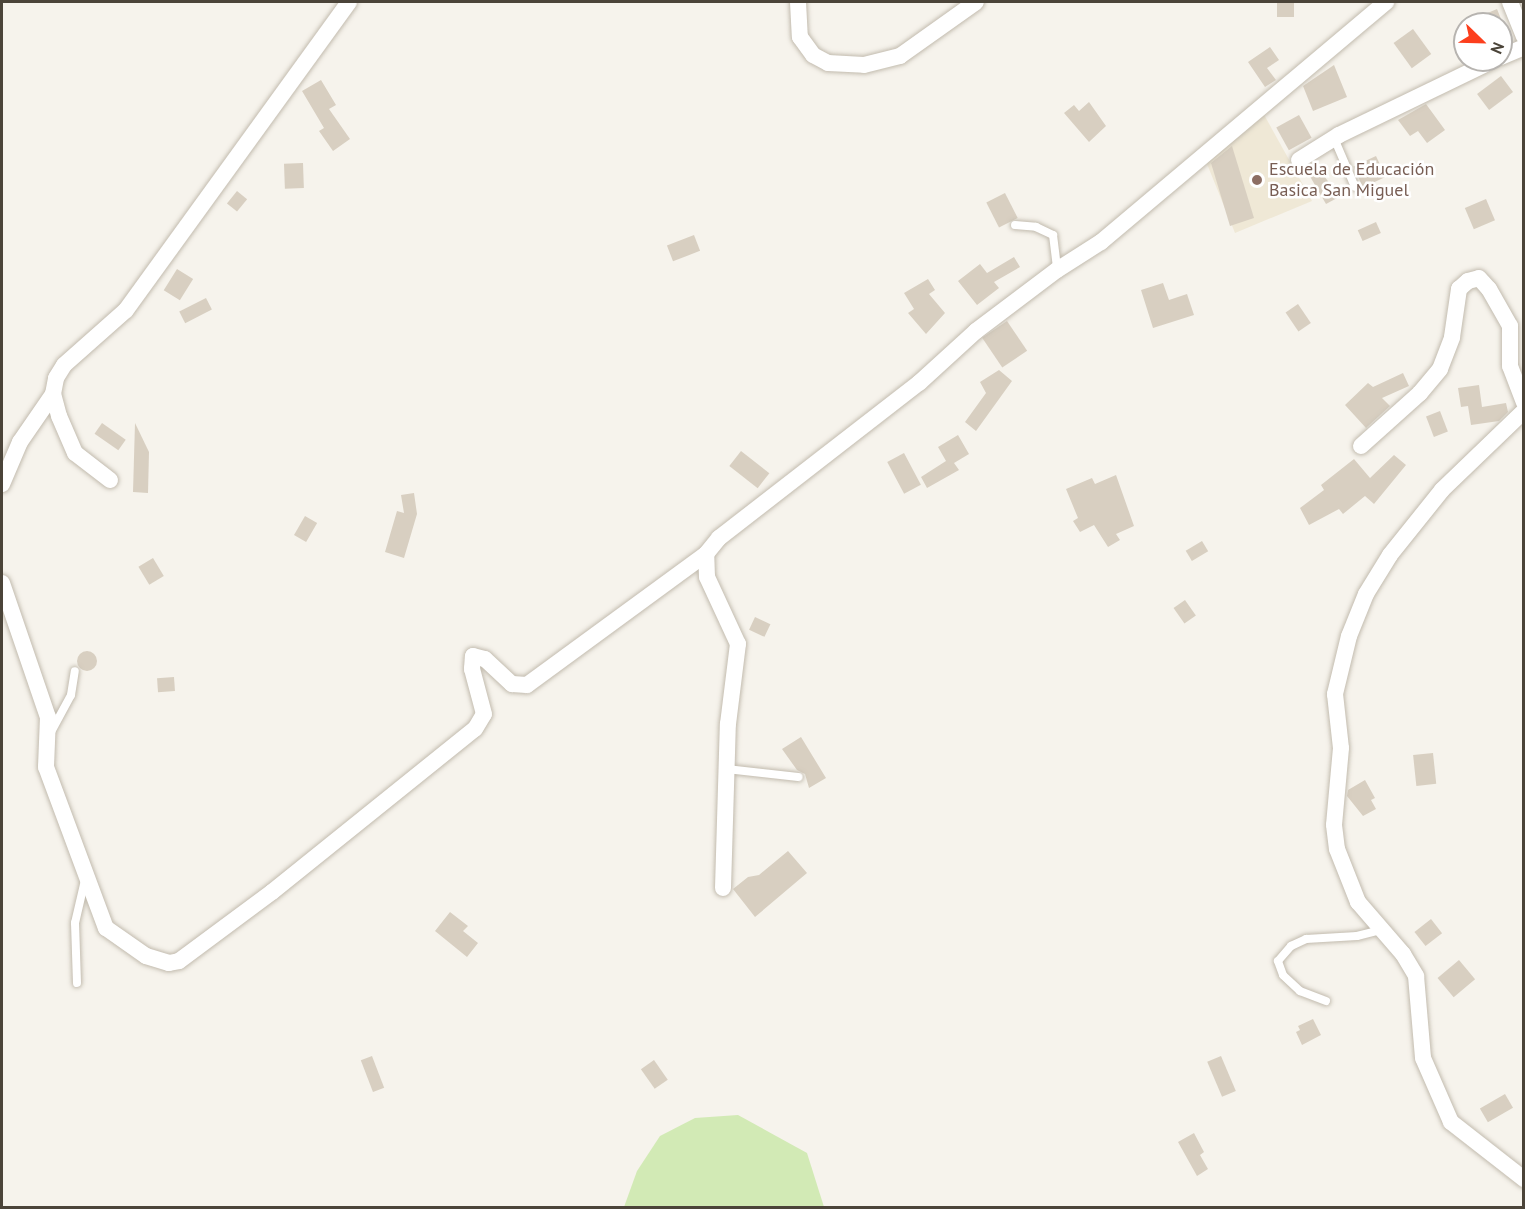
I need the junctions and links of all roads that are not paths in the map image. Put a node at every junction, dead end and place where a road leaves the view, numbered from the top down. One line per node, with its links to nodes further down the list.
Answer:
1 (350, 2): 13 (street)
2 (798, 2): 3 (street)
3 (976, 2)
4 (1386, 2): 12 (street)
5 (1510, 2): 6 (street)
6 (1524, 36)
7 (1469, 72): 8 (street)
8 (1334, 138): 9 (street); 10 (lane)
9 (1299, 160)
10 (1355, 187)
11 (1015, 225): 12 (lane)
12 (1057, 270): 19 (street)
13 (53, 394): 17 (street); 18 (street)
14 (1524, 402): 16 (street)
15 (1524, 411): 27 (street)
16 (1361, 446)
17 (110, 480)
18 (2, 484)
19 (706, 554): 23 (street); 25 (street)
20 (2, 583): 22 (street)
21 (75, 671): 22 (lane)
22 (47, 737): 25 (street)
23 (725, 769): 24 (lane); 26 (street)
24 (799, 777)
25 (86, 877): 28 (lane)
26 (723, 888)
27 (1381, 930): 29 (lane); 30 (street)
28 (77, 983)
29 (1326, 1001)
30 (1524, 1179)

